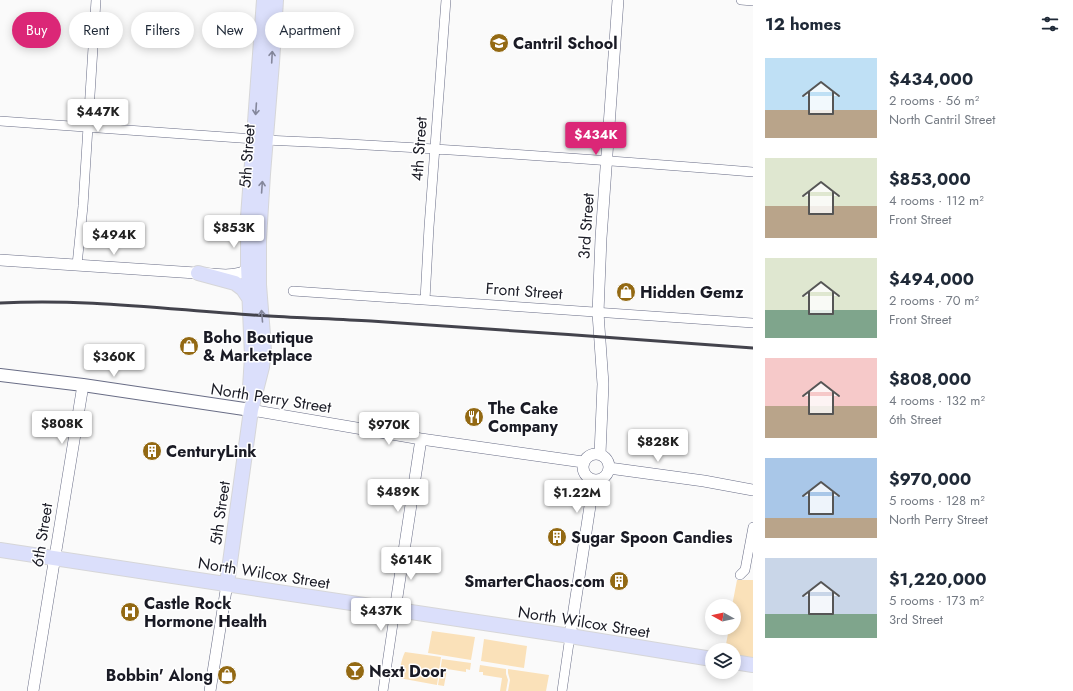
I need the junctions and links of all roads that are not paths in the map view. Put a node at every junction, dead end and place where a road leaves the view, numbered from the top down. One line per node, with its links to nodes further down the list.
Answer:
1 (96, 0): 9 (street)
2 (264, 0): 10 (main road, 5th Street, one-way to 10)
3 (276, 0): 10 (main road, 5th Street, one-way to 3)
4 (446, 0): 11 (street, 4th Street)
5 (618, 0): 12 (street, 3rd Street)
6 (741, 0): 7 (street)
7 (753, 1)
8 (0, 121): 9 (street)
9 (88, 127): 10 (street); 16 (street)
10 (260, 139): 11 (street); 14 (main road, 5th Street)
11 (436, 149): 12 (street); 22 (street, 4th Street)
12 (607, 161): 13 (street); 23 (street, 3rd Street)
13 (753, 172)
14 (254, 234): 17 (main road, 5th Street); 19 (street); 27 (main road, 5th Street, one-way to 14)
15 (0, 260): 16 (street)
16 (77, 265): 18 (street)
17 (248, 270): 19 (street); 21 (main road, 5th Street)
18 (198, 273): 19 (street); 21 (main road)
19 (226, 275)
20 (293, 291): 22 (street, Front Street)
21 (249, 298): 27 (main road, 5th Street)
22 (425, 300): 23 (street, Front Street)
23 (598, 313): 24 (street, Front Street); 29 (street, 3rd Street)
24 (753, 323)
25 (0, 375): 26 (main road, North Perry Street)
26 (83, 385): 27 (main road, North Perry Street); 36 (street, 6th Street)
27 (251, 410): 28 (street, North Perry Street); 38 (main road, 5th Street)
28 (420, 439): 30 (street, North Perry Street); 39 (street)
29 (600, 454): 30 (street); 31 (street)
30 (583, 462): 32 (street)
31 (609, 468): 32 (street); 33 (street)
32 (594, 480): 40 (street)
33 (753, 490)
34 (753, 527): 37 (street)
35 (0, 550): 36 (main road, North Wilcox Street)
36 (55, 558): 38 (main road, North Wilcox Street); 44 (street, 6th Street)
37 (740, 575)
38 (226, 584): 39 (main road, North Wilcox Street); 45 (street, 5th Street)
39 (395, 610): 40 (main road, North Wilcox Street); 46 (street)
40 (570, 636): 41 (main road, North Wilcox Street); 47 (street)
41 (705, 658)
42 (741, 663): 43 (main road)
43 (751, 665)
44 (33, 691)
45 (210, 691)
46 (383, 691)
47 (562, 691)

